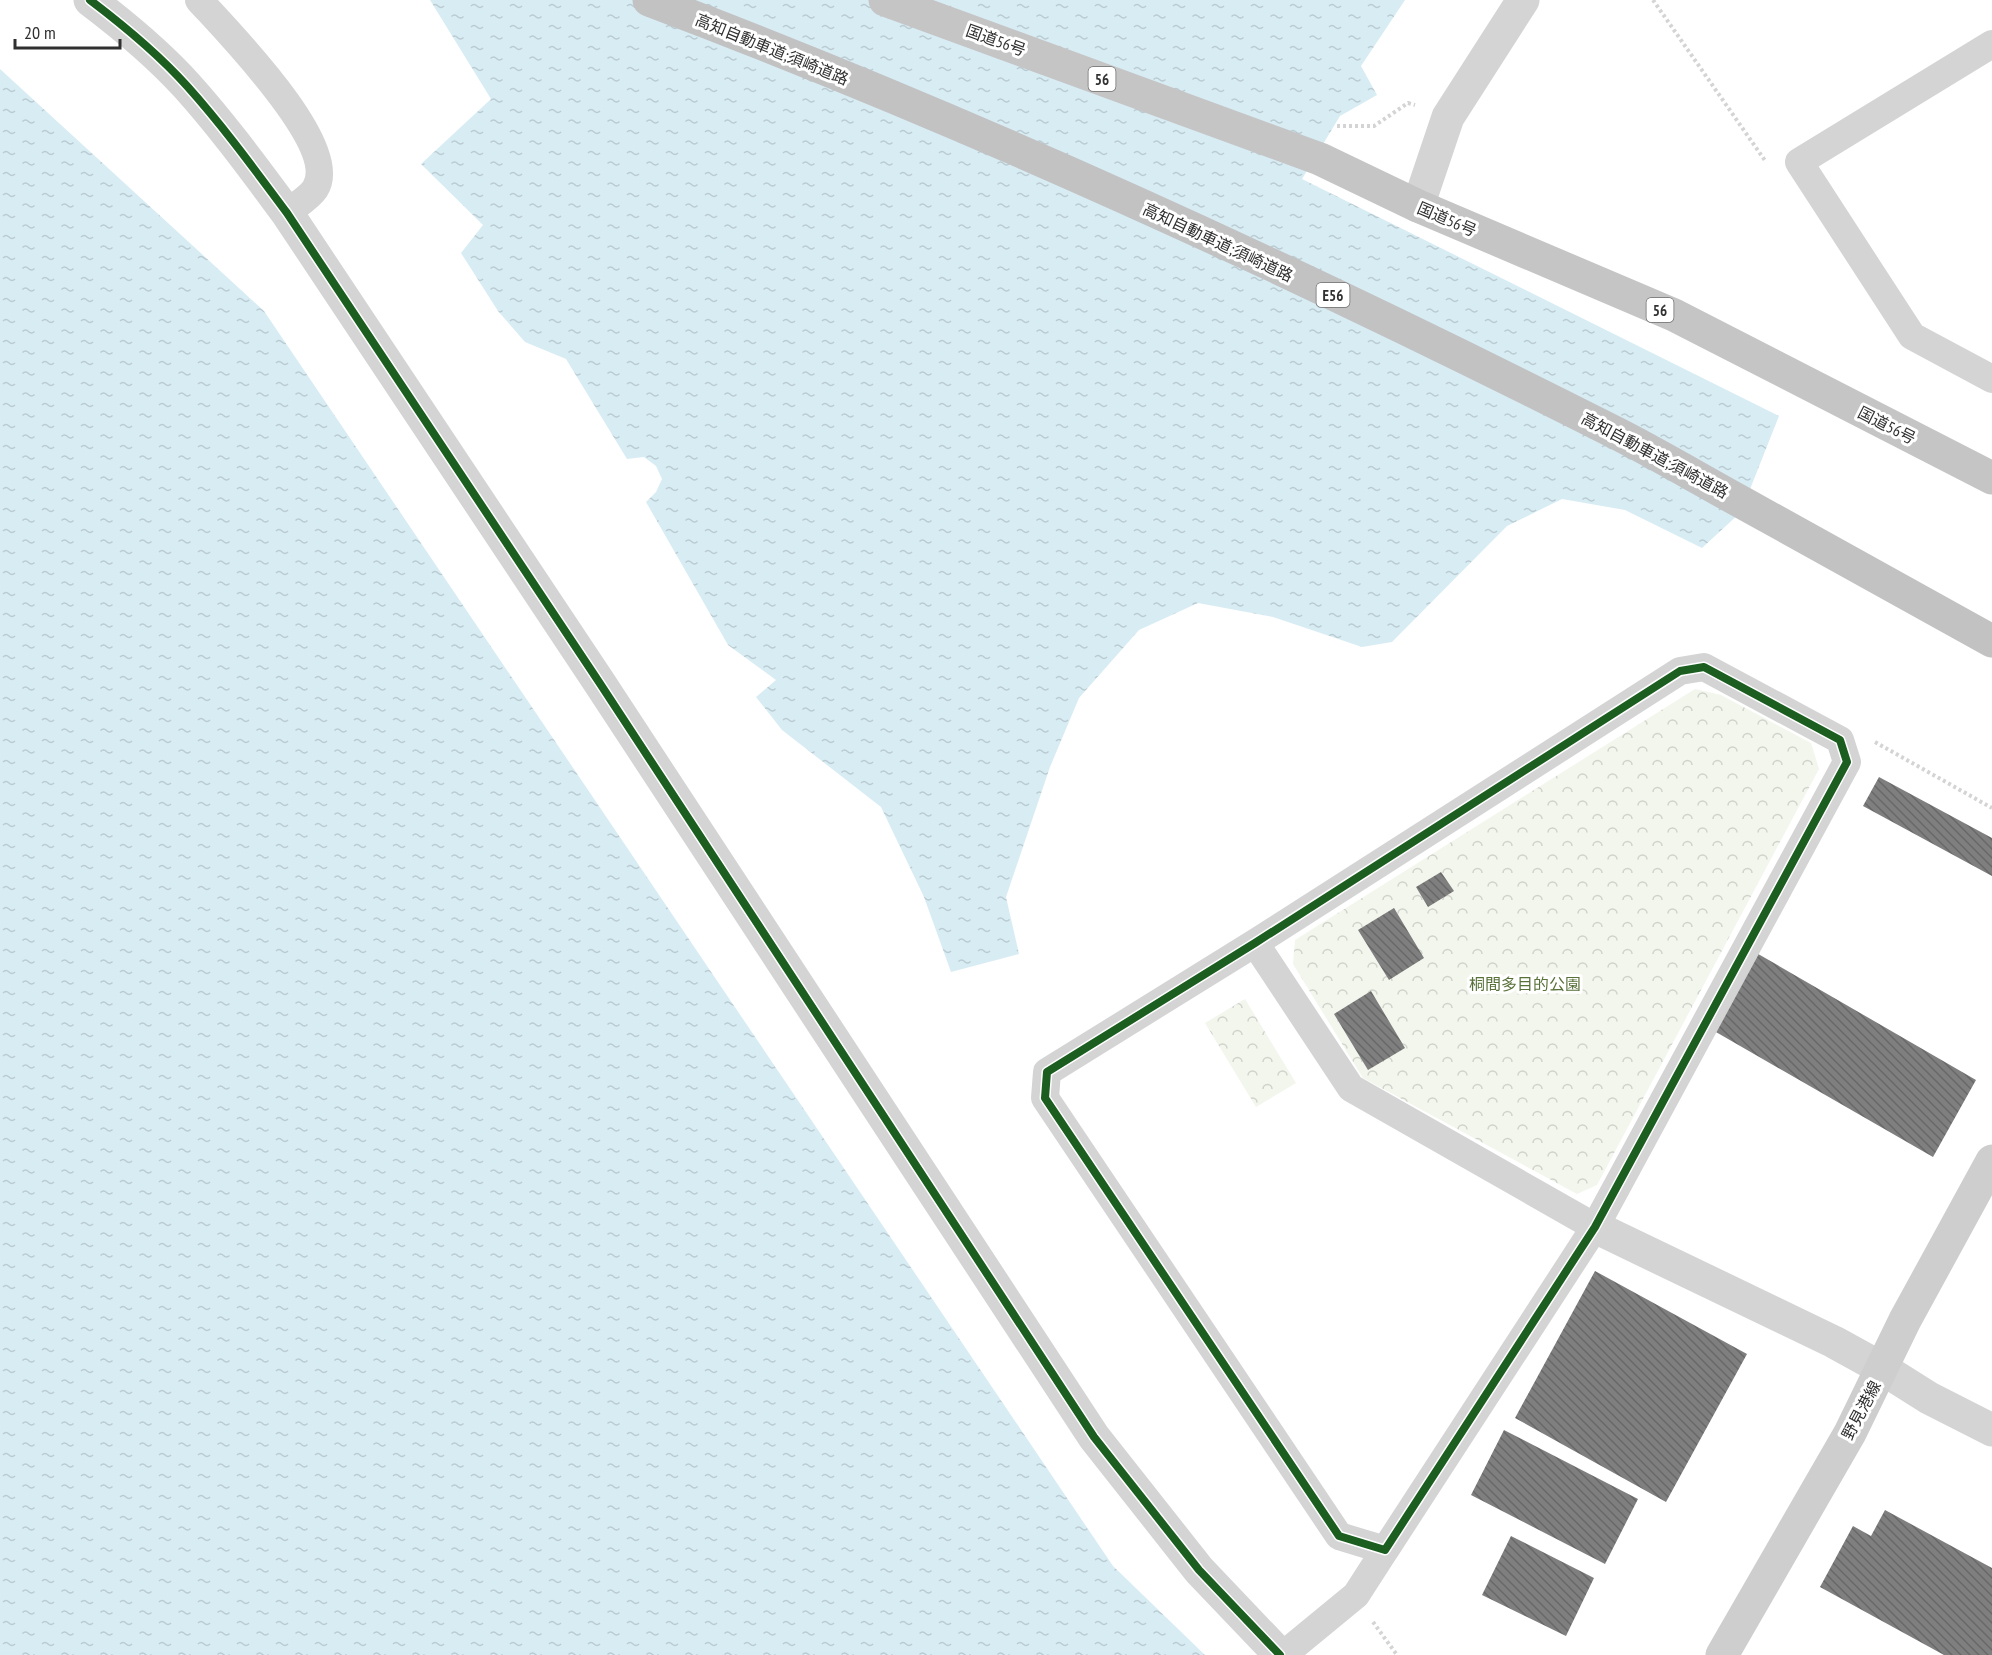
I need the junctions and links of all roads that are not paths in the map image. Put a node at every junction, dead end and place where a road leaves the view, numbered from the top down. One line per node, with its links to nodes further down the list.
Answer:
1 (90, 0): 8 (street)
2 (199, 0): 8 (street)
3 (649, 0): 11 (highway, 高知自動車道;須崎道路 / E56)
4 (885, 0): 7 (highway, 国道56号 / 56)
5 (1523, 0): 7 (street)
6 (1992, 44): 9 (street)
7 (1418, 206): 10 (highway, 国道56号 / 56)
8 (287, 213): 18 (street)
9 (1992, 379)
10 (1992, 478)
11 (1992, 641)
12 (1255, 943): 14 (street); 14 (street); 17 (street)
13 (1992, 1161): 15 (main road, 野見港線)
14 (1595, 1227): 15 (street); 17 (street)
15 (1883, 1369): 16 (street); 19 (main road, 野見港線)
16 (1992, 1430)
17 (1385, 1550): 18 (street)
18 (1281, 1655)
19 (1722, 1655)

